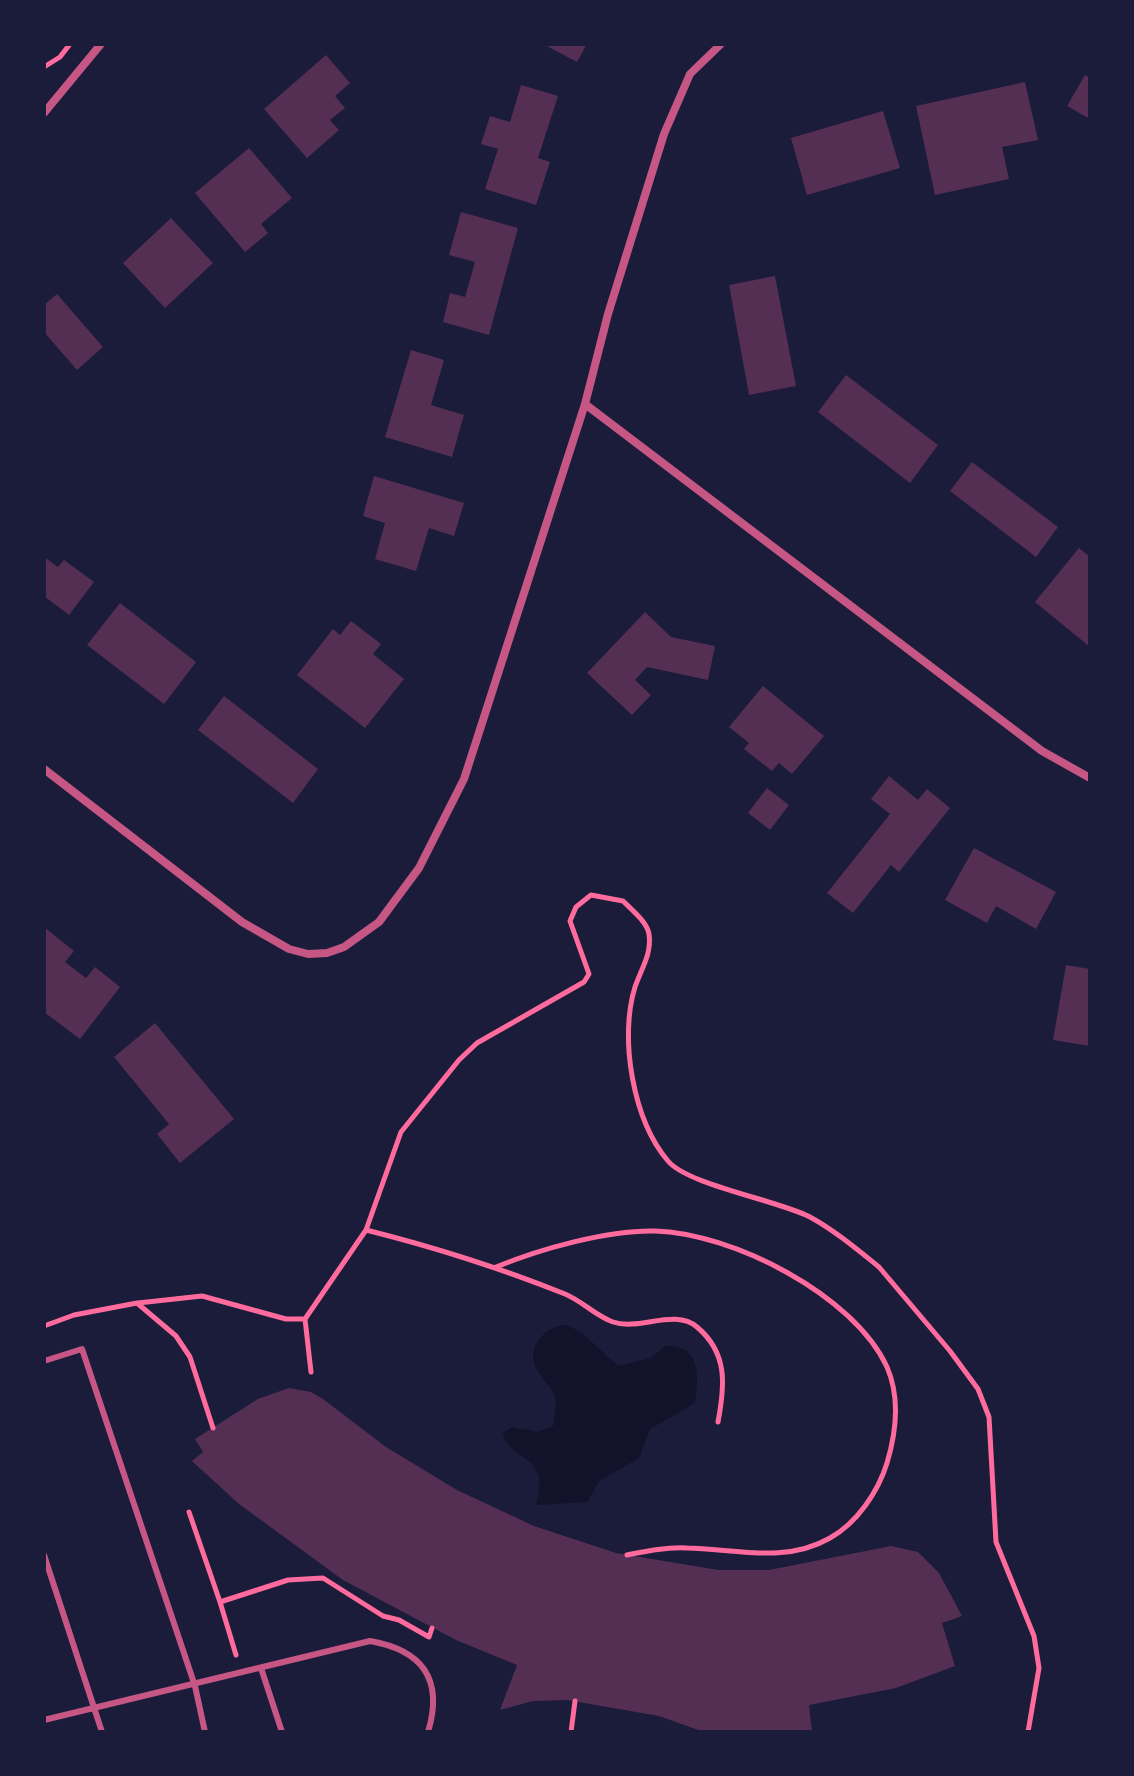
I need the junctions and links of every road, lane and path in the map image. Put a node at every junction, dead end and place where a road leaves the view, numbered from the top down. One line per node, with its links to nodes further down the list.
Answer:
1 (70, 44): 4 (path)
2 (101, 44): 5 (street)
3 (721, 44): 6 (street)
4 (44, 67)
5 (44, 113)
6 (585, 404): 7 (street); 8 (street)
7 (44, 769)
8 (1090, 778)
9 (366, 1230): 10 (path); 12 (path); 34 (path)
10 (496, 1267): 16 (path); 20 (path)
11 (137, 1303): 12 (path); 13 (path); 17 (path)
12 (305, 1319): 15 (path)
13 (44, 1326)
14 (44, 1361): 25 (lane)
15 (311, 1372)
16 (718, 1422)
17 (213, 1428)
18 (189, 1512): 21 (path)
19 (44, 1555): 27 (lane)
20 (627, 1555)
21 (220, 1602): 22 (path); 24 (path)
22 (432, 1628)
23 (261, 1668): 24 (lane); 31 (lane); 32 (lane)
24 (242, 1674): 25 (lane)
25 (195, 1686): 27 (lane); 30 (lane)
26 (575, 1701): 33 (path)
27 (96, 1709): 28 (lane); 29 (lane)
28 (44, 1720)
29 (102, 1732)
30 (205, 1732)
31 (282, 1732)
32 (428, 1732)
33 (571, 1732)
34 (1028, 1732)

